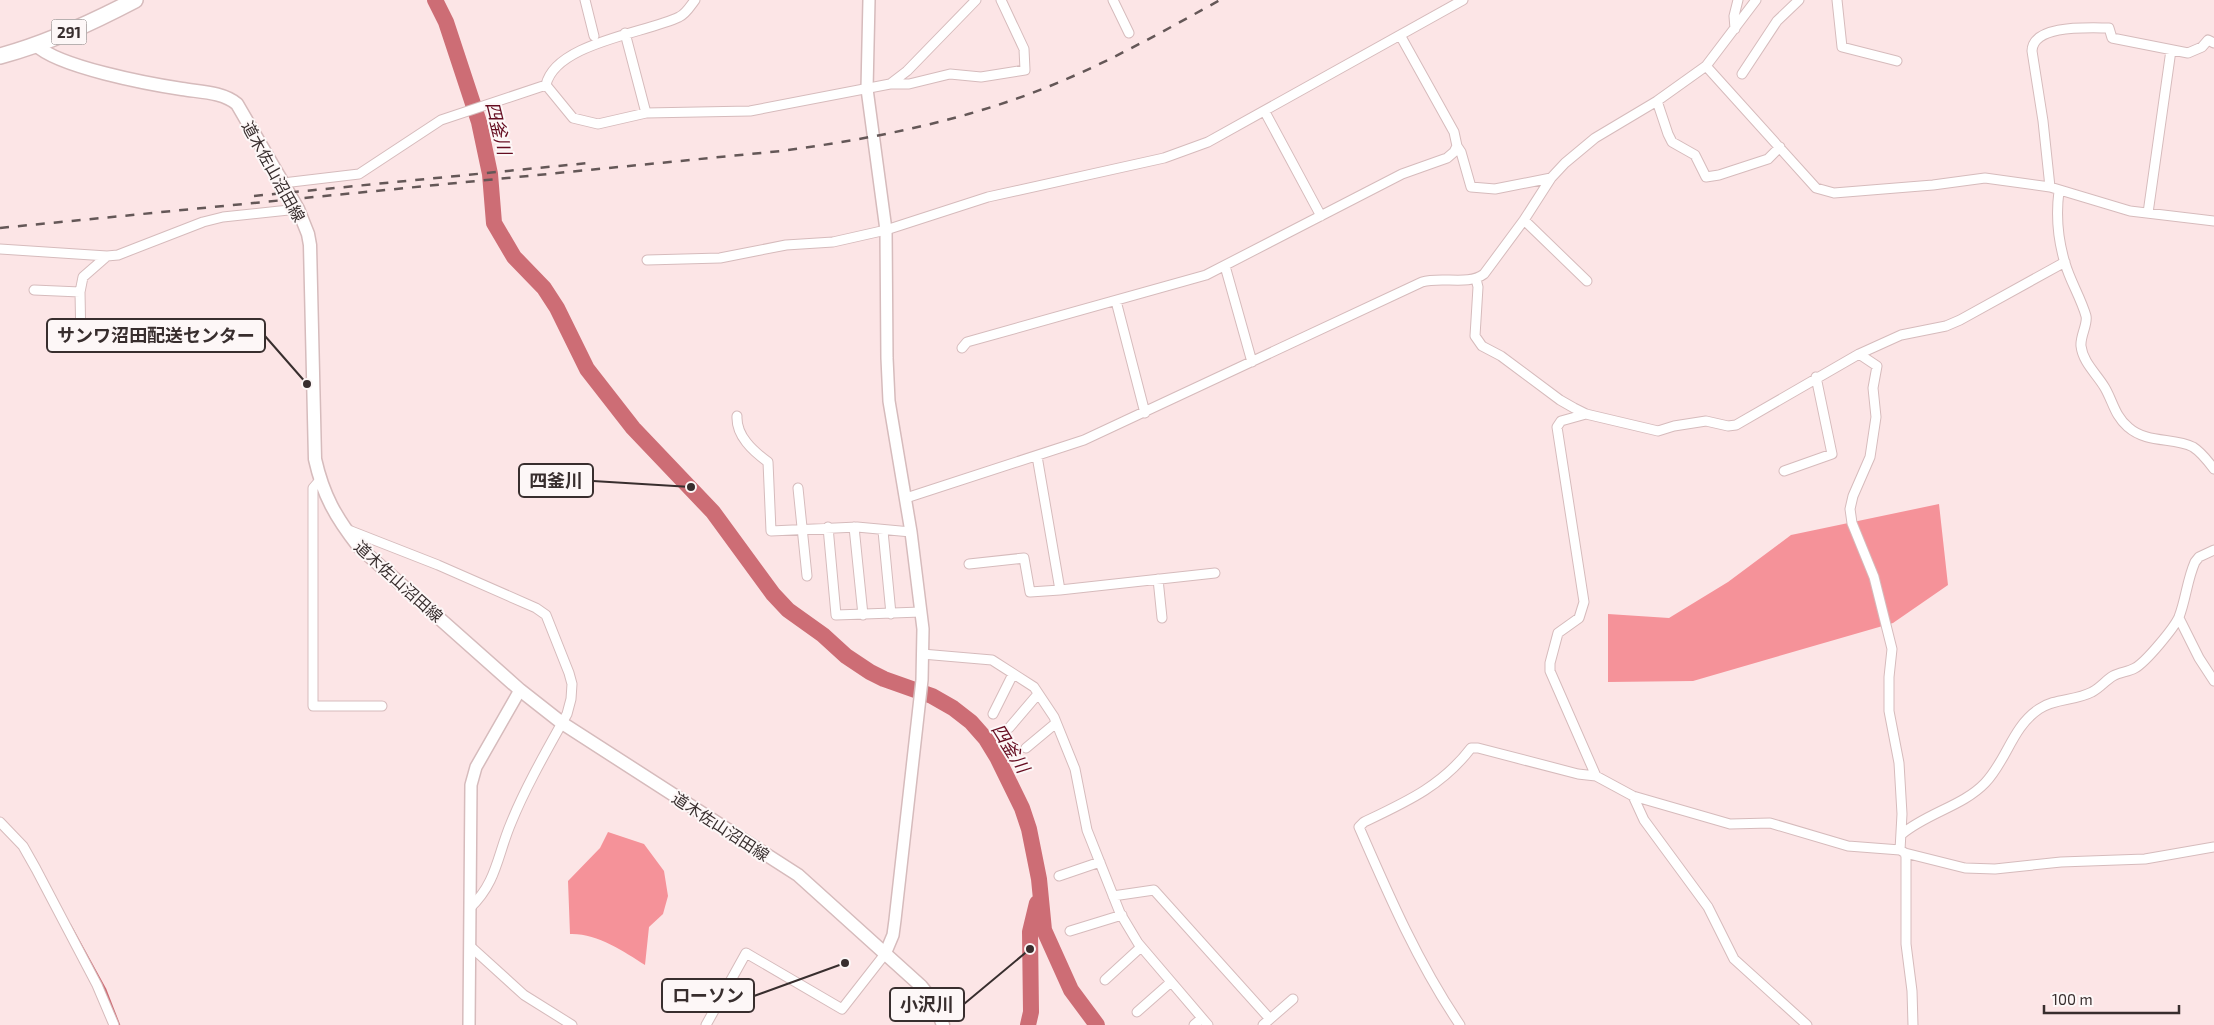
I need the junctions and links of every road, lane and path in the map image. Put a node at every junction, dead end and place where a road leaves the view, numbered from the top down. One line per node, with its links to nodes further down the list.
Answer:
1 (135, 0): 19 (highway, 291)
2 (585, 0): 17 (street)
3 (696, 0): 14 (street)
4 (869, 0): 27 (street)
5 (976, 0): 25 (street)
6 (1001, 0): 25 (street)
7 (1113, 0): 15 (street)
8 (1463, 0): 16 (street)
9 (1738, 0): 13 (street)
10 (1756, 0): 13 (street)
11 (1799, 0): 24 (street)
12 (1837, 0): 22 (street)
13 (1735, 29): 23 (street)
14 (625, 33): 26 (street); 30 (street)
15 (1128, 33)
16 (1400, 35): 29 (street); 31 (street)
17 (594, 36)
18 (2214, 43): 20 (street)
19 (36, 45): 21 (highway, 291); 34 (main road, 道木佐山沼田線)
20 (2171, 50): 35 (street); 37 (street)
21 (0, 56)
22 (1897, 61)
23 (1706, 66): 28 (street); 32 (street)
24 (1742, 74)
25 (890, 84): 27 (street)
26 (546, 85): 30 (street); 34 (street)
27 (867, 88): 30 (street); 41 (street)
28 (1657, 101): 32 (street); 33 (street)
29 (1265, 112): 38 (street); 41 (street)
30 (646, 113)
31 (1457, 146): 33 (street); 38 (street)
32 (1780, 147): 35 (street)
33 (1551, 178): 39 (street)
34 (283, 183): 36 (main road, 道木佐山沼田線)
35 (2054, 189): 37 (street); 45 (street)
36 (298, 209): 43 (street); 63 (main road, 道木佐山沼田線)
37 (2148, 213): 40 (street)
38 (1322, 216): 46 (street)
39 (1524, 220): 47 (street); 48 (street)
40 (2214, 222)
41 (886, 230): 44 (street); 65 (street)
42 (0, 249): 43 (street)
43 (107, 256): 50 (street)
44 (647, 260)
45 (2064, 262): 54 (street); 61 (street)
46 (1225, 266): 51 (street); 55 (street)
47 (1476, 279): 55 (street); 58 (street)
48 (1587, 282)
49 (34, 290): 50 (street)
50 (80, 292): 52 (street)
51 (1116, 301): 53 (street); 57 (street)
52 (81, 344)
53 (962, 348)
54 (1859, 354): 56 (street); 97 (street)
55 (1252, 362): 57 (street)
56 (1816, 377): 58 (street); 62 (street)
57 (1145, 413): 60 (street)
58 (1586, 414): 94 (street)
59 (737, 416): 69 (street)
60 (1037, 456): 65 (street); 77 (street)
61 (2214, 469)
62 (1784, 471)
63 (320, 480): 68 (main road, 道木佐山沼田線); 88 (street)
64 (798, 488): 69 (street)
65 (906, 498): 71 (street)
66 (828, 527): 67 (street); 69 (street); 80 (street)
67 (854, 527): 70 (street); 80 (street)
68 (344, 529): 86 (main road, 道木佐山沼田線); 91 (street)
69 (802, 529): 75 (street)
70 (883, 531): 71 (street); 79 (street)
71 (912, 532): 78 (street)
72 (2214, 550): 82 (street)
73 (969, 564): 77 (street)
74 (1215, 573): 76 (street)
75 (807, 576)
76 (1158, 579): 77 (street); 81 (street)
77 (1060, 590)
78 (921, 612): 79 (street); 83 (street)
79 (891, 614): 80 (street)
80 (863, 615)
81 (1162, 618)
82 (2179, 618): 85 (street); 97 (street)
83 (922, 654): 84 (street); 108 (street)
84 (1013, 674): 87 (street); 89 (street)
85 (2214, 681)
86 (520, 690): 91 (main road, 道木佐山沼田線); 103 (street)
87 (1038, 694): 90 (street); 92 (street)
88 (382, 706)
89 (994, 714)
90 (1056, 723): 93 (street); 100 (street)
91 (562, 724): 103 (street); 108 (main road, 道木佐山沼田線)
92 (1009, 728)
93 (1026, 748)
94 (1596, 776): 95 (street); 121 (street)
95 (1633, 796): 99 (street); 122 (street)
96 (0, 822): 115 (street)
97 (1902, 834): 99 (street)
98 (2214, 847): 99 (street)
99 (1903, 851): 123 (street)
100 (1100, 862): 101 (street); 102 (street)
101 (1058, 876)
102 (1113, 896): 104 (street); 114 (street)
103 (470, 908): 106 (street)
104 (1122, 916): 105 (street); 107 (street)
105 (1070, 931)
106 (470, 946): 116 (street); 117 (street)
107 (1141, 947): 109 (street); 110 (street)
108 (885, 954): 118 (street); 119 (main road, 道木佐山沼田線)
109 (1105, 980)
110 (1171, 982): 112 (street); 113 (street)
111 (1293, 998): 114 (street)
112 (1137, 1012)
113 (1205, 1021): 120 (street)
114 (1266, 1022)
115 (114, 1025)
116 (469, 1025)
117 (572, 1025)
118 (706, 1025)
119 (943, 1025)
120 (1194, 1025)
121 (1460, 1025)
122 (1806, 1025)
123 (1913, 1025)

